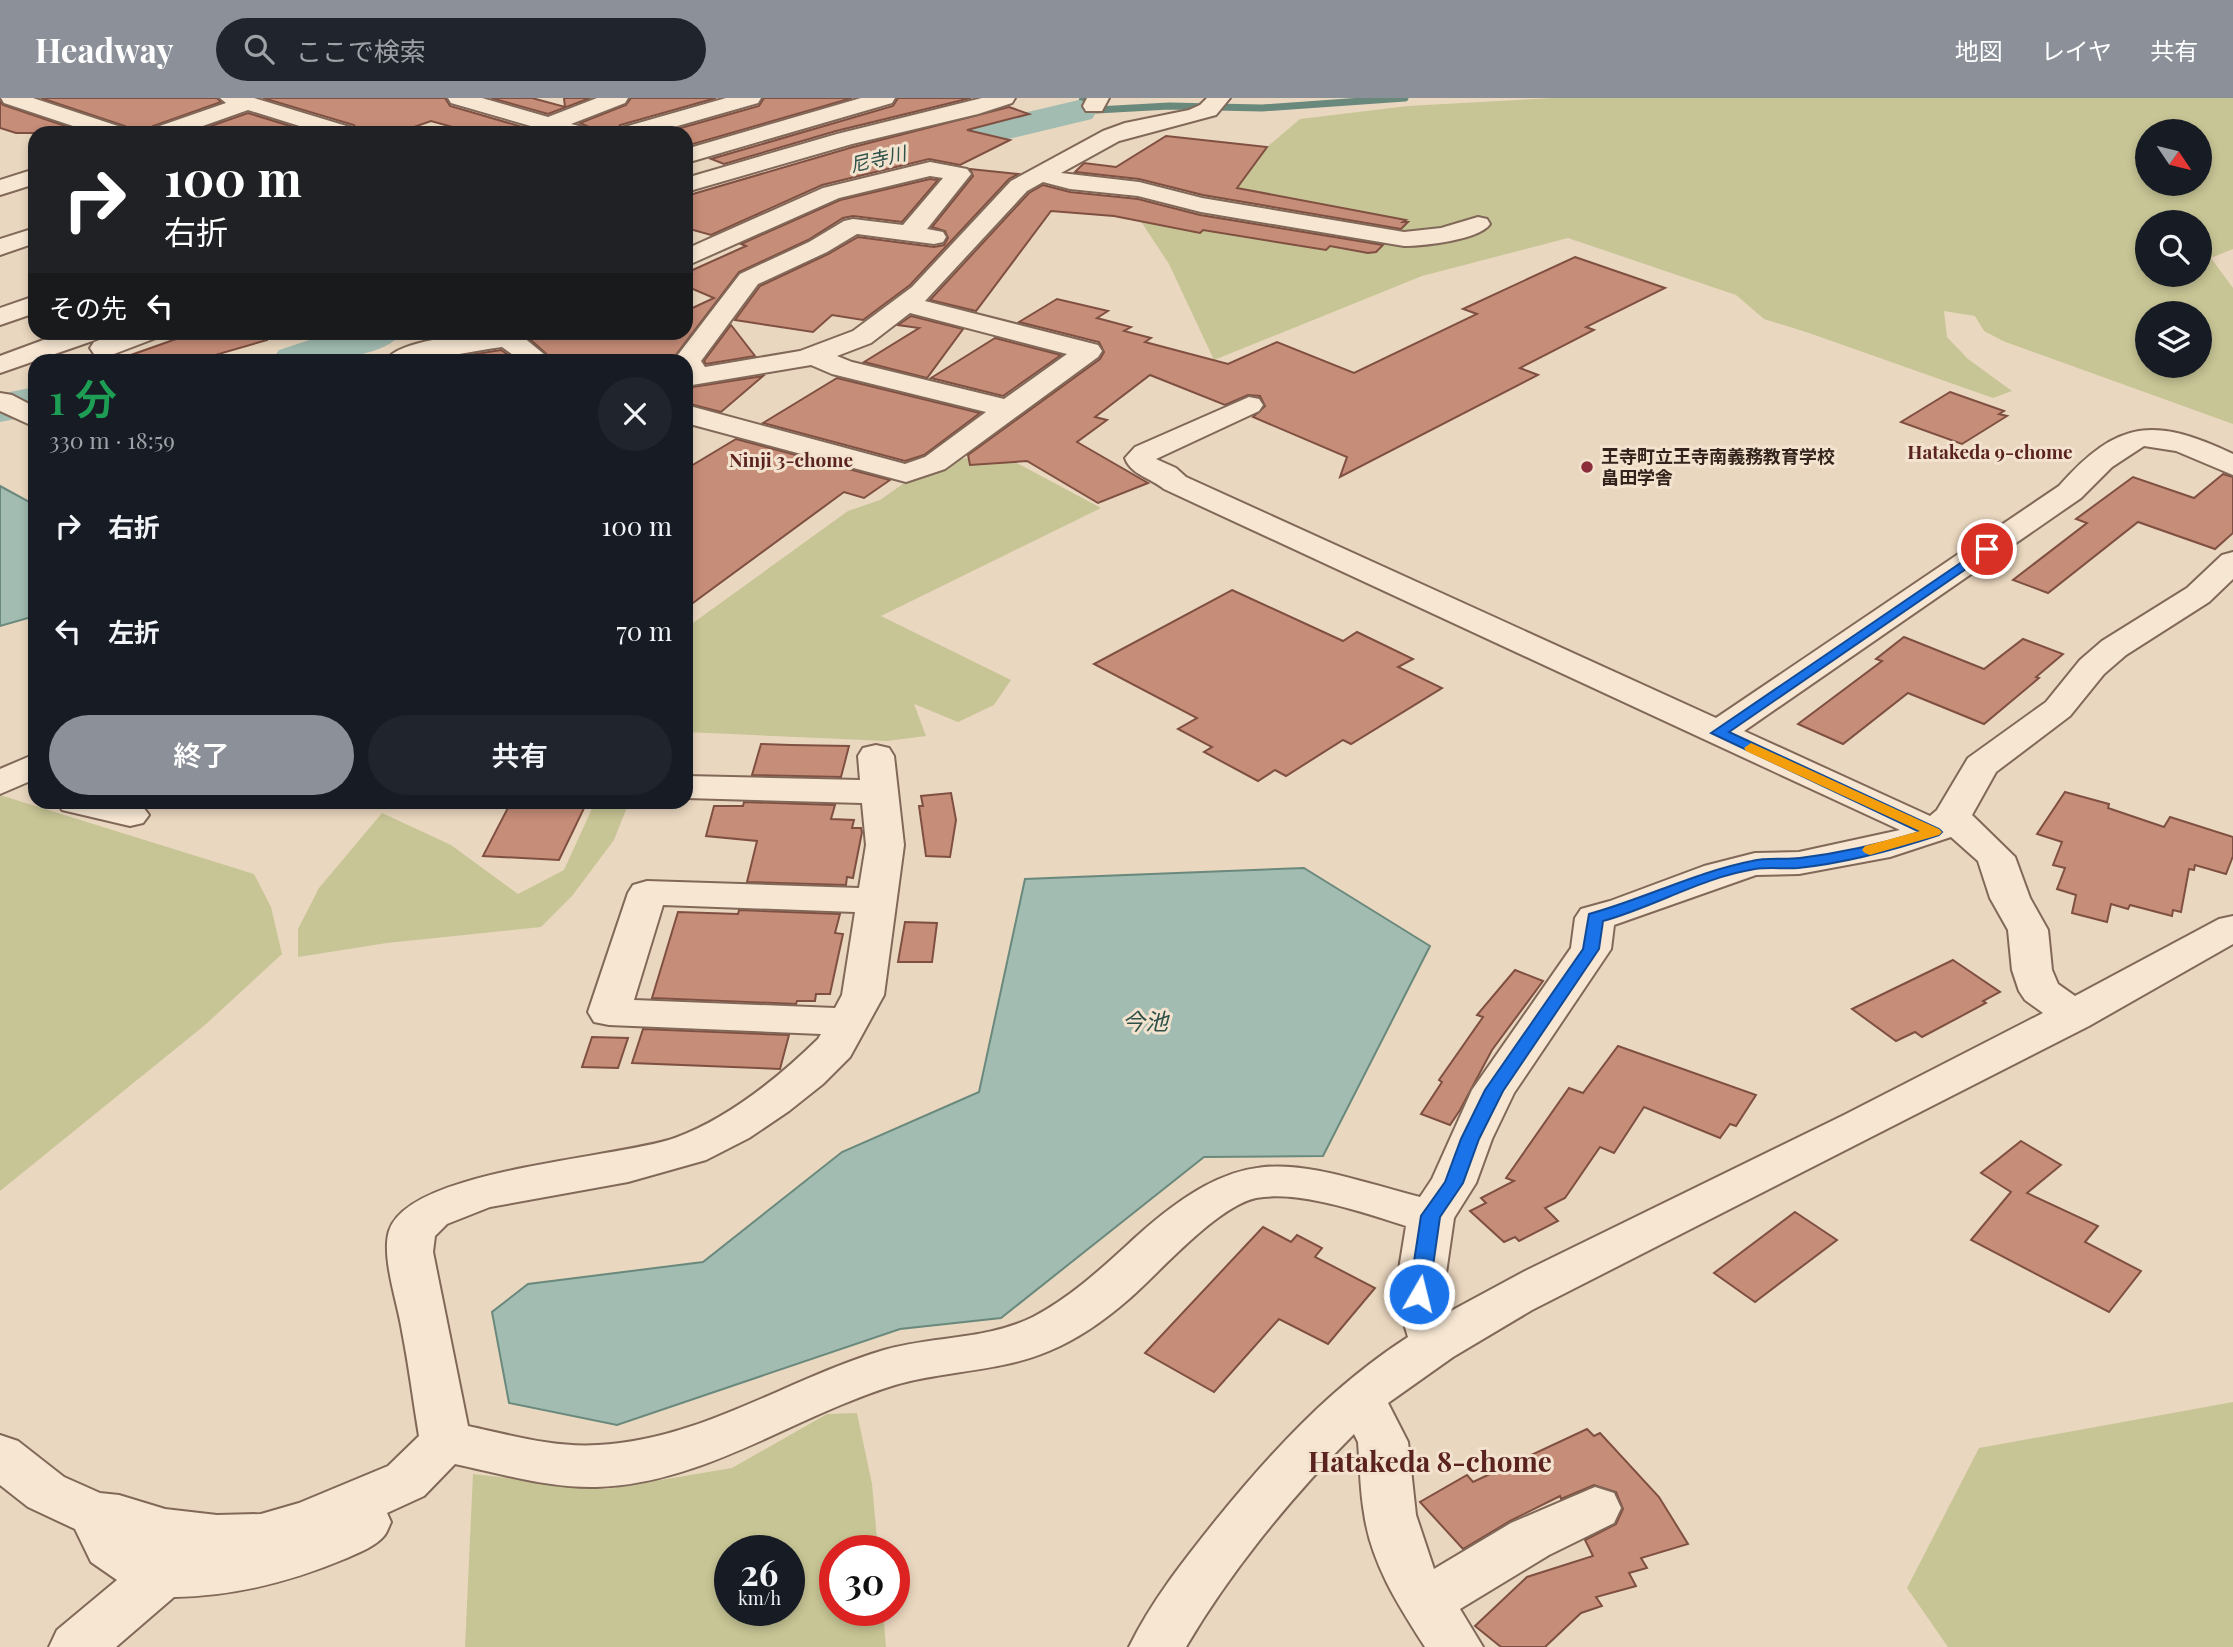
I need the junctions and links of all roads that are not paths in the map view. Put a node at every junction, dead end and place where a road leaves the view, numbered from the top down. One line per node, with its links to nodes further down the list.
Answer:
1 (12, 98): 12 (street)
2 (617, 98): 11 (street)
3 (750, 98): 16 (street)
4 (884, 98): 17 (street)
5 (1004, 98): 22 (street)
6 (467, 99): 11 (street)
7 (239, 101): 10 (street); 13 (street)
8 (318, 102): 10 (street)
9 (1213, 105): 20 (street)
10 (284, 114): 14 (street)
11 (550, 124): 15 (street)
12 (95, 126)
13 (179, 126)
14 (316, 126)
15 (556, 126)
16 (653, 126)
17 (693, 154)
18 (0, 167): 19 (street)
19 (28, 175)
20 (1041, 175): 24 (street); 29 (street)
21 (28, 179): 23 (street)
22 (693, 183)
23 (0, 188)
24 (1201, 205): 25 (street); 26 (street)
25 (1478, 223)
26 (1177, 226)
27 (909, 233): 29 (street); 31 (street); 33 (street)
28 (28, 238): 30 (street)
29 (968, 241): 36 (street)
30 (0, 248)
31 (693, 257)
32 (693, 262): 33 (street)
33 (749, 279): 39 (street)
34 (0, 291): 35 (street)
35 (28, 301)
36 (905, 304): 47 (street); 52 (street)
37 (28, 307): 38 (street)
38 (0, 317)
39 (696, 332): 46 (street)
40 (98, 340): 43 (street)
41 (491, 340): 44 (street)
42 (510, 340): 45 (street)
43 (43, 354)
44 (417, 354)
45 (529, 354)
46 (689, 354)
47 (814, 356): 50 (street); 52 (street)
48 (28, 358): 49 (street)
49 (0, 365)
50 (693, 376)
51 (1249, 405): 56 (street)
52 (1008, 410): 53 (street)
53 (693, 416)
54 (2228, 457): 56 (street)
55 (2227, 578): 63 (street)
56 (1718, 733): 63 (street)
57 (28, 769): 58 (street)
58 (0, 783): 60 (street)
59 (693, 787): 64 (street)
60 (28, 789)
61 (102, 809): 62 (street)
62 (130, 816)
63 (1943, 825): 66 (street); 68 (street)
64 (876, 901): 67 (street); 67 (street)
65 (2233, 928): 66 (street)
66 (2074, 1016): 69 (street)
67 (850, 1022): 71 (street)
68 (1431, 1216): 69 (street); 71 (street)
69 (1435, 1344): 70 (street)
70 (1361, 1398): 77 (street); 79 (street)
71 (445, 1442): 73 (street)
72 (0, 1456): 75 (street)
73 (406, 1481): 75 (street); 76 (street)
74 (1595, 1508): 77 (street)
75 (94, 1514): 76 (street)
76 (164, 1573): 78 (street)
77 (1426, 1602): 80 (street)
78 (77, 1647)
79 (1157, 1647)
80 (1455, 1647)

